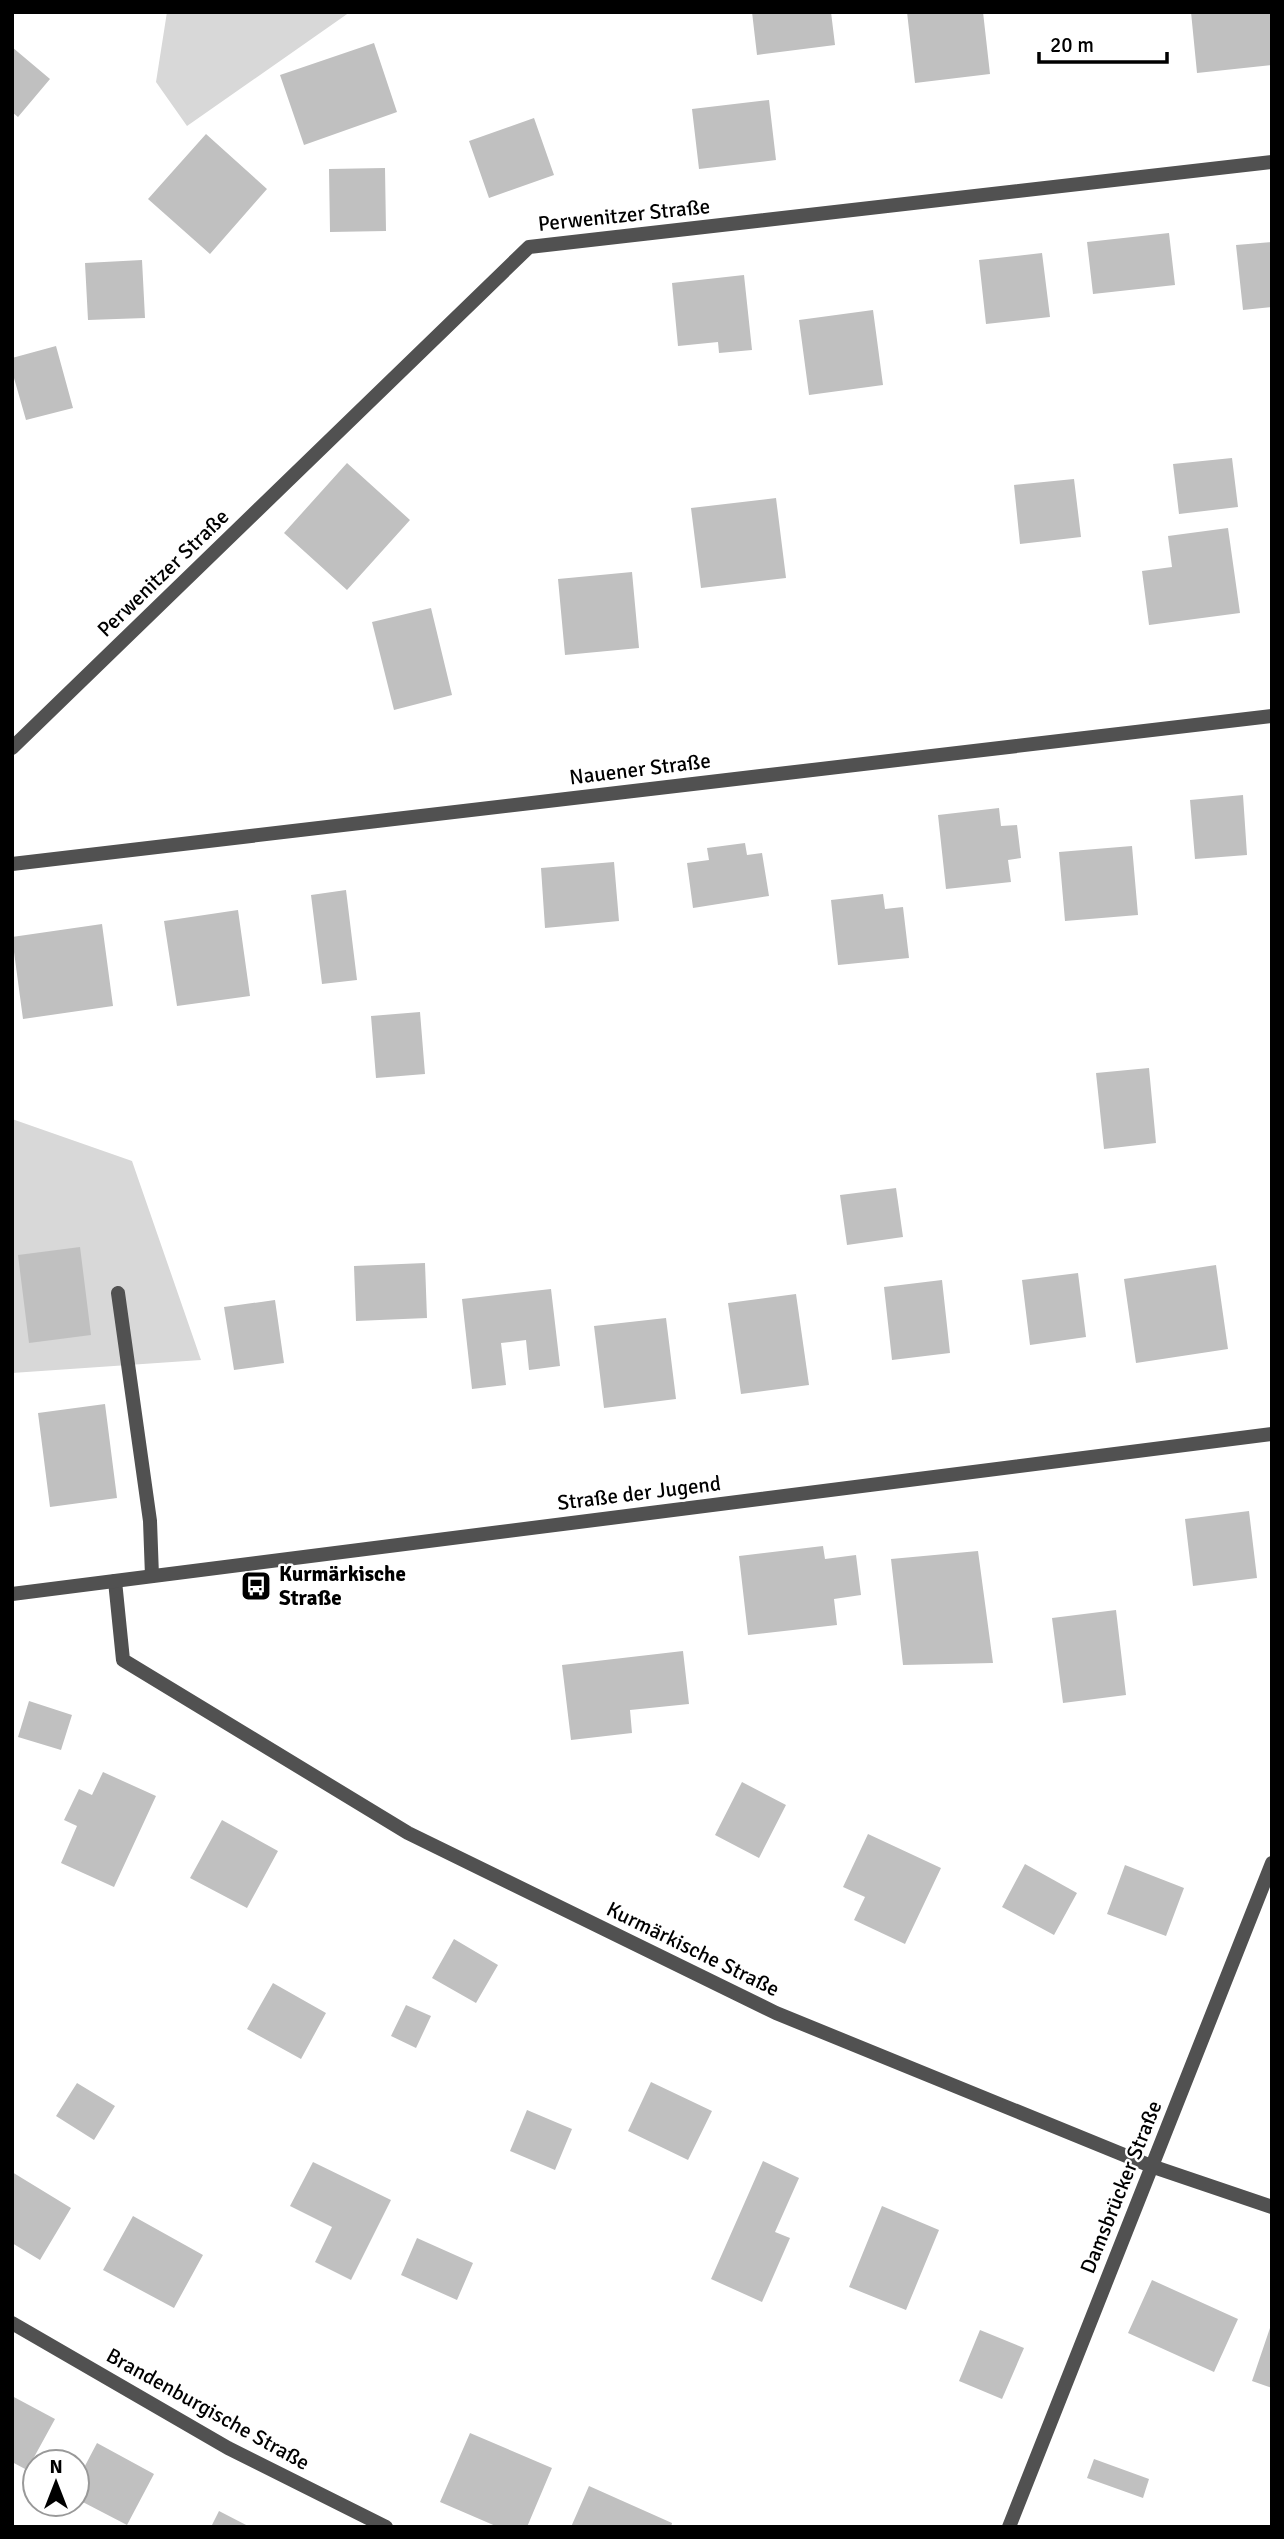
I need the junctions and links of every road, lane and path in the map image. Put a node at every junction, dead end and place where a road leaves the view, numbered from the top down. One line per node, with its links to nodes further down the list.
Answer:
1 (1272, 162): 3 (street, Perwenitzer Straße)
2 (1272, 716): 4 (street, Nauener Straße)
3 (12, 748)
4 (12, 864)
5 (118, 1293): 7 (street)
6 (1272, 1434): 7 (street, Straße der Jugend)
7 (152, 1576): 8 (street, Straße der Jugend)
8 (115, 1581): 9 (street, Straße der Jugend); 11 (street, Kurmärkische Straße)
9 (12, 1594)
10 (1272, 1863): 11 (street, Damsbrücker Straße)
11 (1151, 2166): 12 (street, Kurmärkische Straße); 15 (street, Damsbrücker Straße)
12 (1272, 2207)
13 (12, 2323): 14 (street, Brandenburgische Straße)
14 (386, 2527)
15 (1009, 2527)

